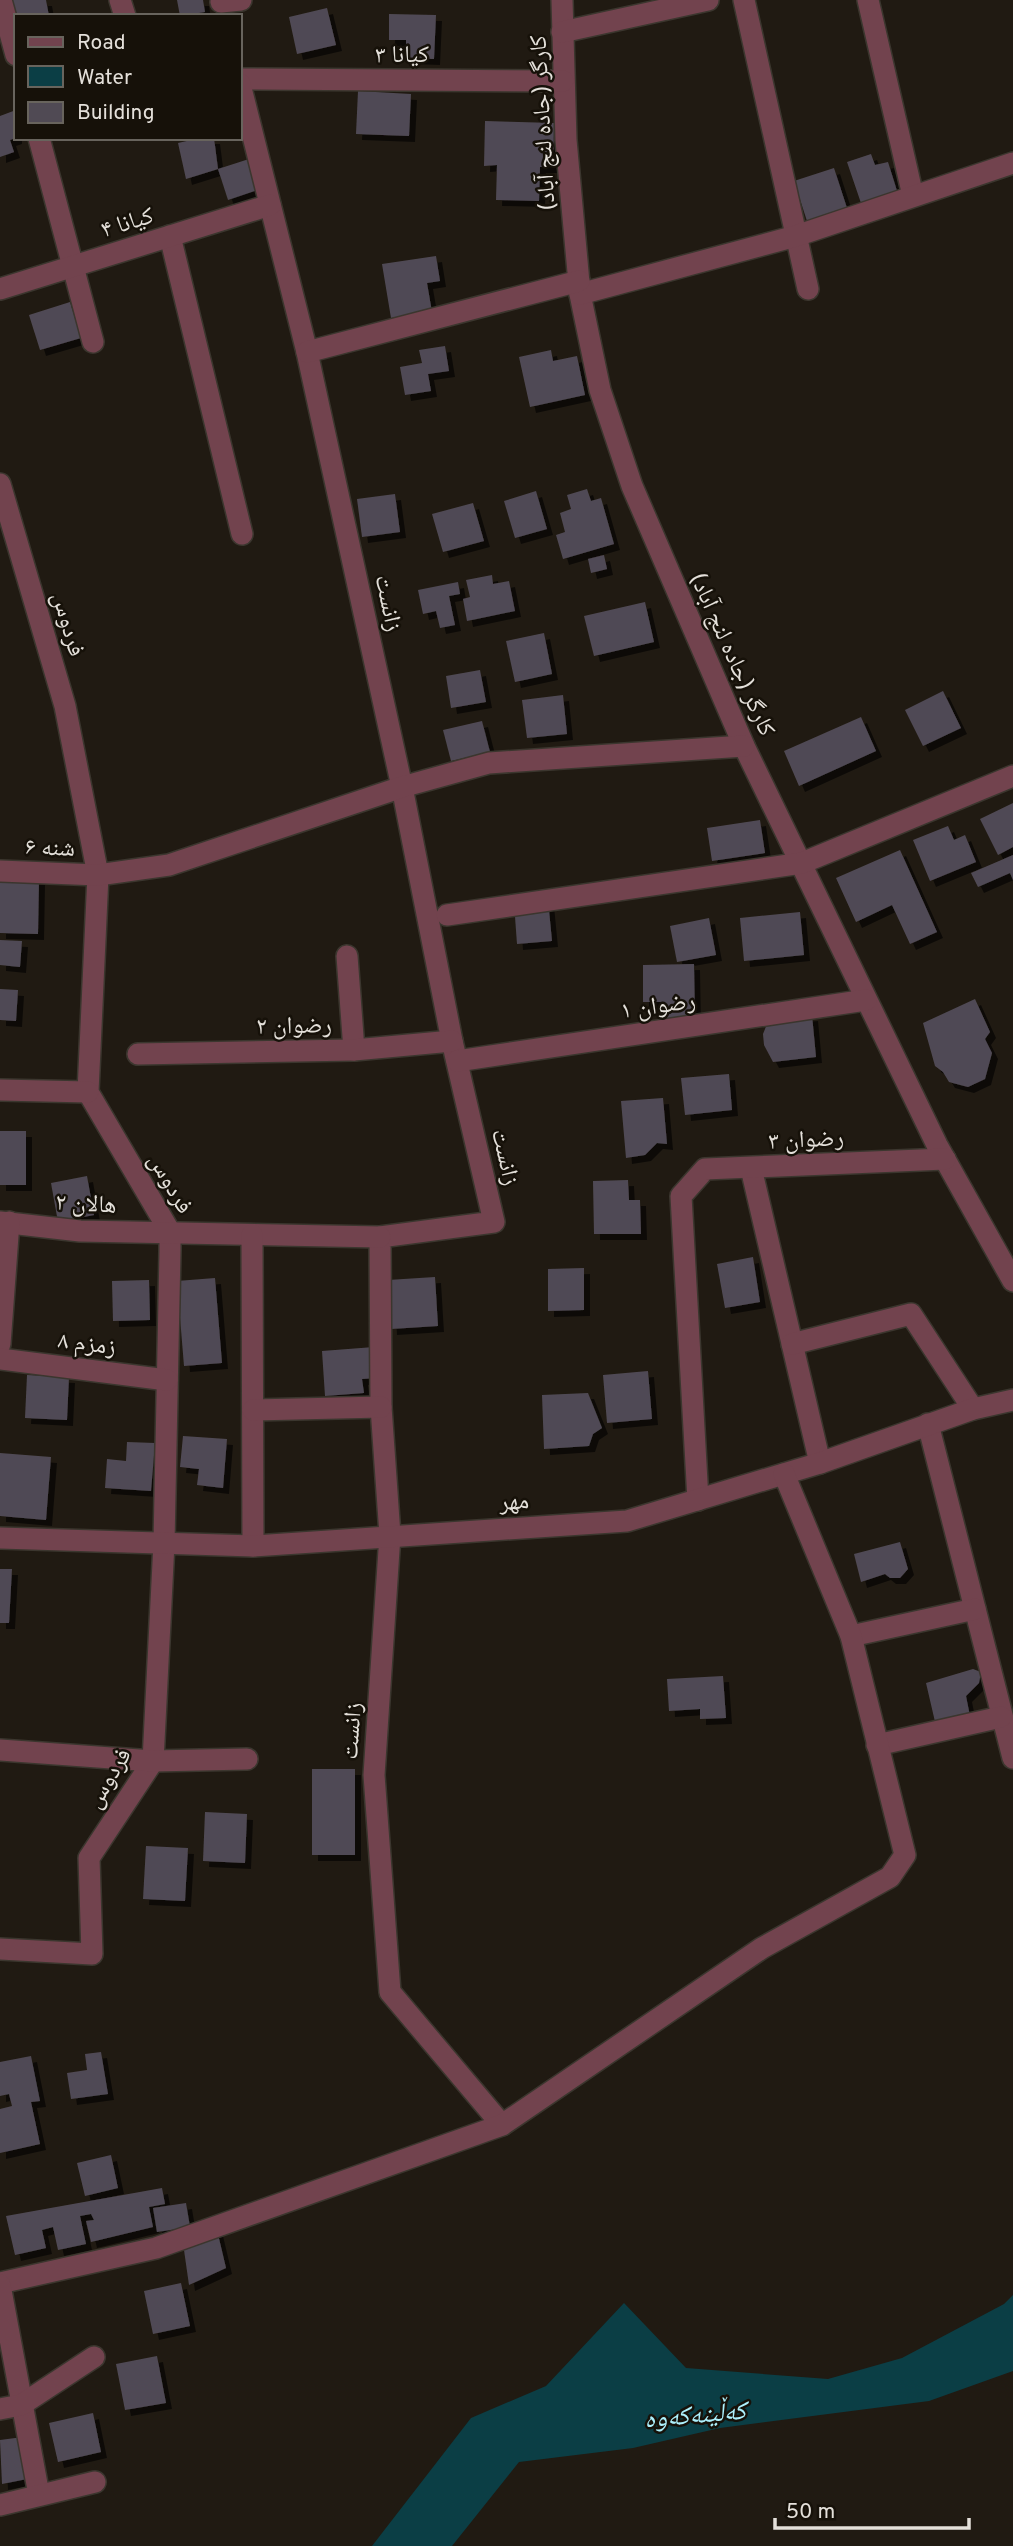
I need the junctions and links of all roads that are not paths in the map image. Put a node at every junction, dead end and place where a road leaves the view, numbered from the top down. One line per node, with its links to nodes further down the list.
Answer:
1 (1, 0): 7 (street)
2 (562, 0): 6 (street, کارگر (جاده لنج آباد))
3 (708, 0): 6 (street)
4 (744, 0): 16 (street)
5 (867, 0): 13 (street)
6 (562, 32): 9 (street, کارگر (جاده لنج آباد))
7 (14, 48)
8 (242, 81): 9 (street, کیانا ۳)
9 (563, 81): 18 (street, کارگر (جاده لنج آباد))
10 (242, 89): 14 (street, زانست)
11 (40, 140): 17 (street)
12 (1013, 163): 13 (street)
13 (913, 196): 16 (street)
14 (270, 205): 15 (street, کیانا ۴); 22 (street, زانست)
15 (170, 236): 17 (street, کیانا ۴); 24 (street)
16 (796, 236): 18 (street); 20 (street)
17 (74, 266): 19 (street, کیانا ۴); 21 (street)
18 (580, 288): 22 (street); 26 (street, کارگر (جاده لنج آباد))
19 (0, 289)
20 (808, 289)
21 (93, 342)
22 (307, 352): 28 (street, زانست)
23 (0, 484): 25 (street, فردوس)
24 (242, 534)
25 (10, 553): 31 (street, فردوس)
26 (744, 746): 28 (street); 29 (street, کارگر (جاده لنج آباد))
27 (1013, 776): 29 (street)
28 (402, 787): 31 (street); 36 (street, زانست)
29 (802, 863): 32 (street); 34 (street, کارگر (جاده لنج آباد))
30 (0, 872): 31 (street, شنه ۶)
31 (98, 875): 39 (street, فردوس)
32 (447, 915)
33 (347, 956): 35 (street)
34 (866, 1000): 36 (street, رضوان ۱); 40 (street, کارگر (جاده لنج آباد))
35 (354, 1050): 36 (street, رضوان ۲); 37 (street, رضوان ۲)
36 (454, 1051): 45 (street, زانست)
37 (138, 1055)
38 (0, 1090): 39 (street)
39 (88, 1092): 43 (street, فردوس)
40 (945, 1159): 41 (street, رضوان ۳); 46 (street, کارگر (جاده لنج آباد))
41 (751, 1168): 48 (street); 58 (street, رضوان ۳)
42 (5, 1222): 43 (street, هالان ۲); 47 (street)
43 (170, 1232): 44 (street); 50 (street, فردوس)
44 (252, 1235): 45 (street); 54 (street)
45 (380, 1237): 52 (street, زانست)
46 (1013, 1282)
47 (0, 1344)
48 (792, 1344): 53 (street); 56 (street)
49 (0, 1359): 50 (street, زمزم ۸)
50 (167, 1380): 61 (street, فردوس)
51 (1013, 1400): 53 (street, مهر)
52 (382, 1407): 54 (street); 59 (street, زانست)
53 (973, 1409): 55 (street, مهر)
54 (253, 1410): 62 (street)
55 (928, 1424): 56 (street, مهر); 63 (street)
56 (820, 1463): 57 (street, مهر)
57 (784, 1474): 58 (street, مهر); 64 (street)
58 (698, 1500): 59 (street, مهر)
59 (390, 1535): 62 (street, مهر); 72 (street, زانست)
60 (0, 1538): 61 (street, مهر)
61 (164, 1543): 62 (street, مهر); 70 (street, فردوس)
62 (253, 1546)
63 (975, 1609): 64 (street); 65 (street)
64 (851, 1636): 66 (street)
65 (1001, 1717): 66 (street); 68 (street)
66 (877, 1745): 72 (street)
67 (0, 1750): 70 (street)
68 (1013, 1758)
69 (247, 1759): 70 (street)
70 (153, 1761): 71 (street, فردوس)
71 (0, 1949)
72 (502, 2125): 73 (street)
73 (0, 2284): 75 (street)
74 (94, 2357): 75 (street)
75 (21, 2405): 76 (street); 78 (street)
76 (0, 2409)
77 (95, 2482): 78 (street)
78 (39, 2495): 79 (street)
79 (0, 2505)

